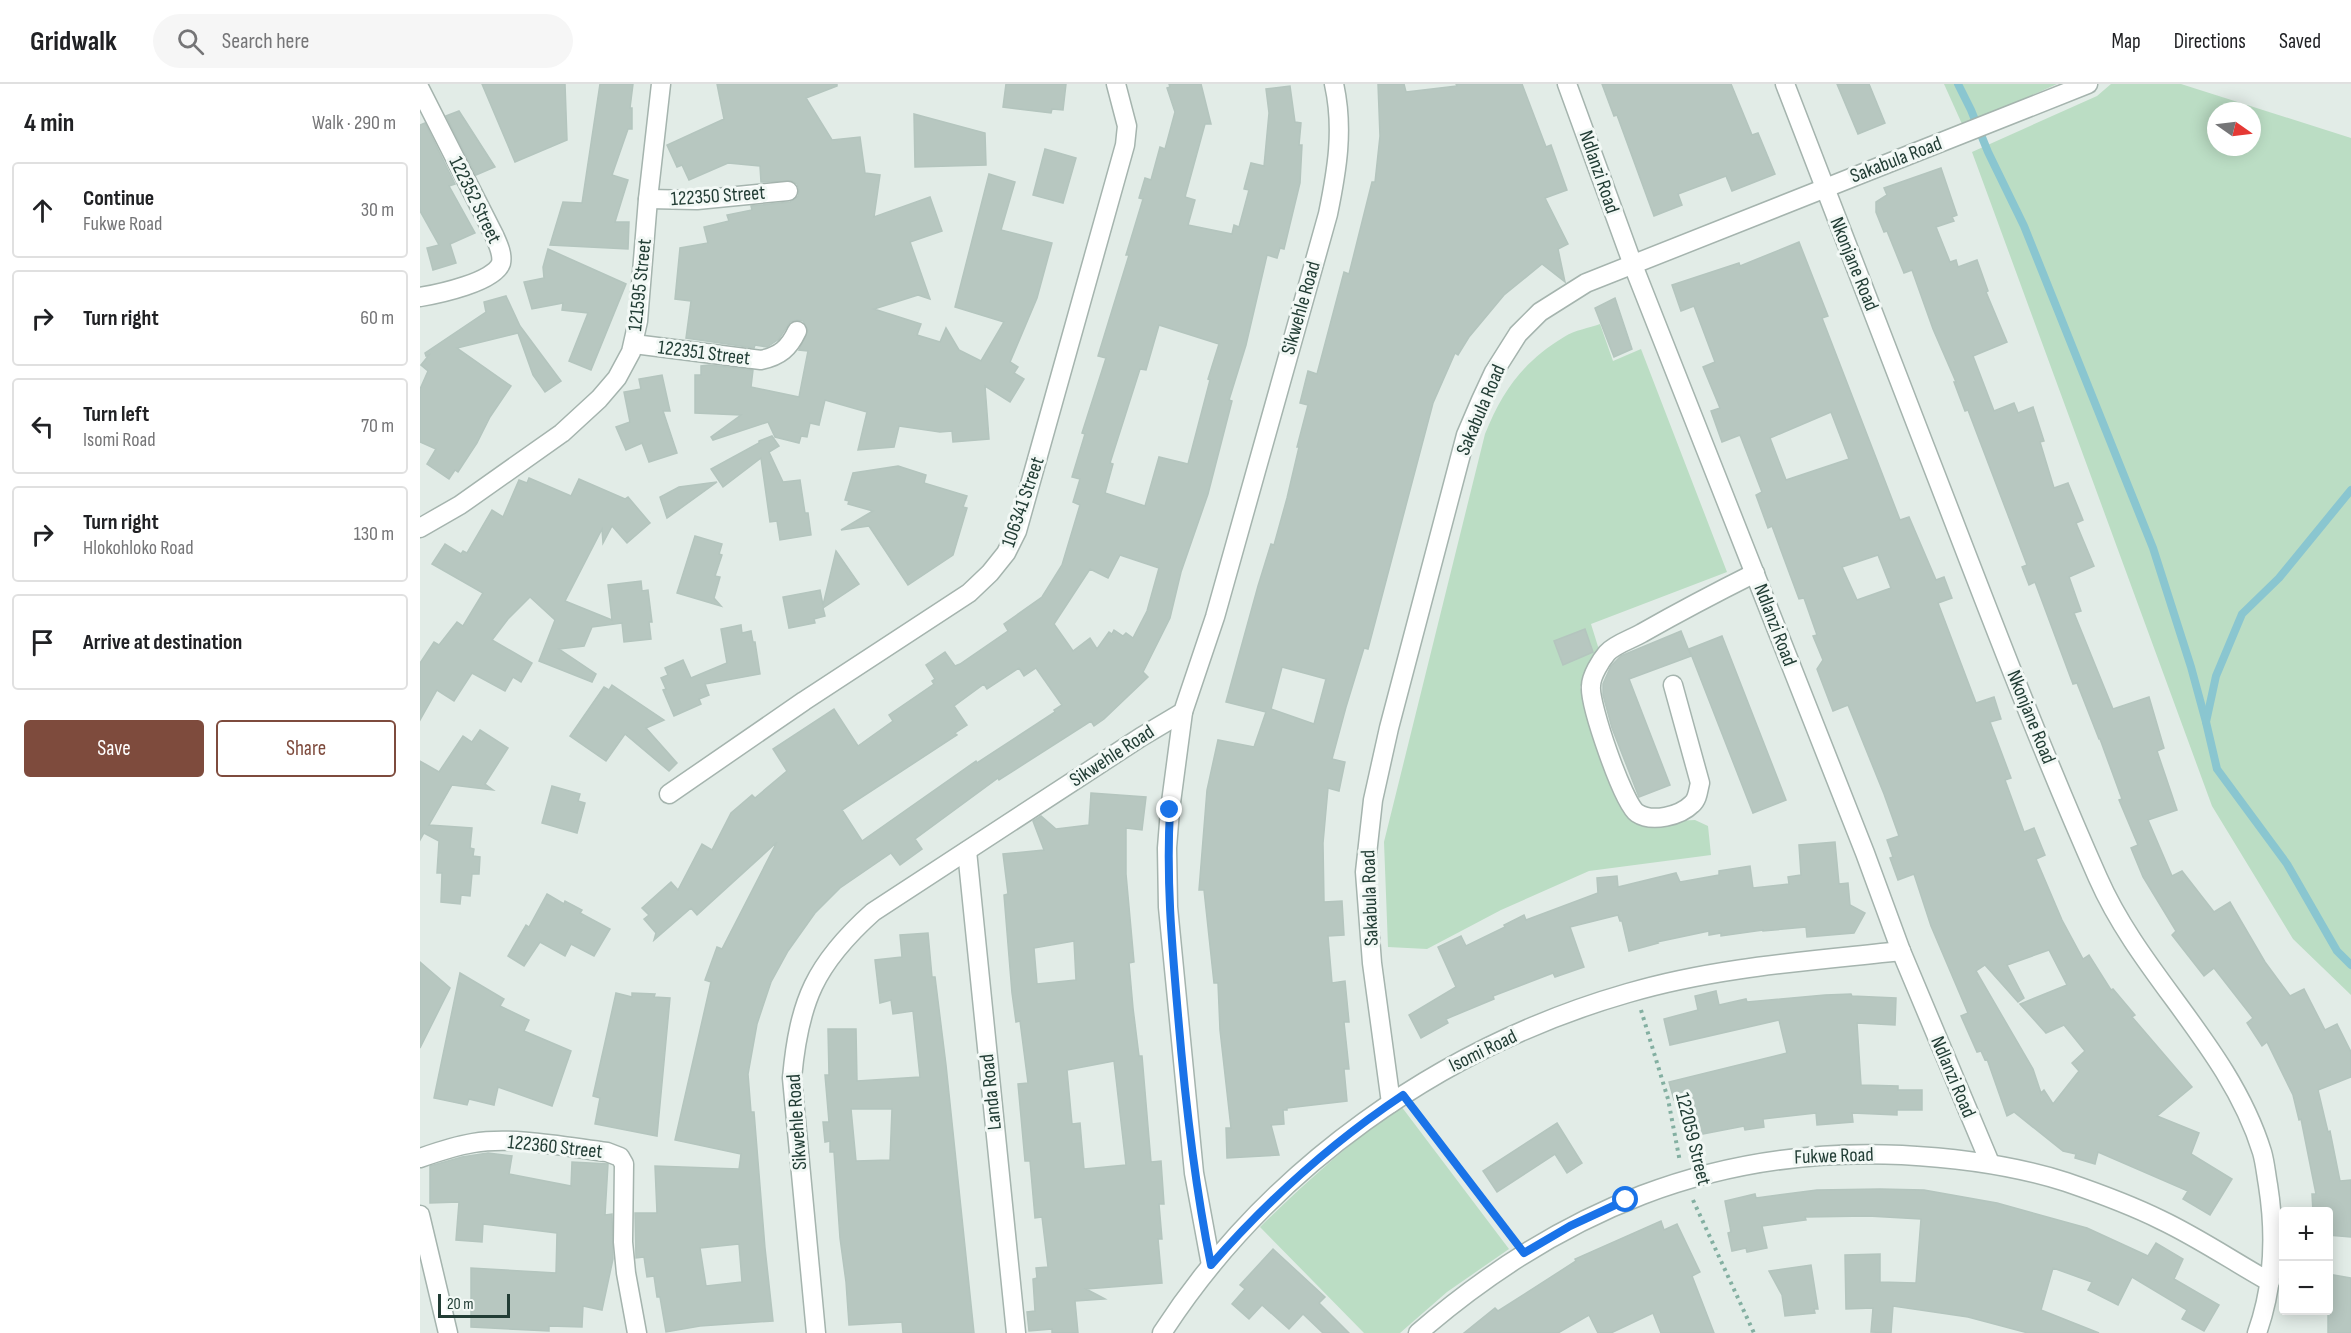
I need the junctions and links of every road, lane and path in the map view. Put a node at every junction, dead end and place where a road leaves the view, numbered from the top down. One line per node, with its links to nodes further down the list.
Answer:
1 (662, 84): 10 (street, 121595 Street)
2 (1116, 84): 19 (street, 106341 Street)
3 (1334, 84): 18 (street, Sikwehle Road)
4 (1567, 84): 11 (street, Ndlanzi Road)
5 (1785, 84): 8 (street, Nkonjane Road)
6 (2088, 84): 8 (street, Sakabula Road)
7 (420, 89): 12 (street, 122352 Street)
8 (1824, 188): 11 (street, Sakabula Road); 30 (street, Nkonjane Road)
9 (789, 191): 10 (street, 122350 Street)
10 (648, 199): 14 (street, 121595 Street)
11 (1633, 265): 16 (street, Ndlanzi Road); 23 (street, Sakabula Road)
12 (420, 297)
13 (797, 330): 14 (street, 122351 Street)
14 (634, 344): 15 (street, 121595 Street)
15 (420, 528)
16 (1755, 573): 17 (street); 21 (street, Ndlanzi Road)
17 (1673, 685)
18 (1184, 712): 20 (street, Sikwehle Road); 29 (street)
19 (669, 794)
20 (967, 851): 33 (street, Sikwehle Road); 34 (street, Landa Road)
21 (1901, 951): 22 (street, Isomi Road); 25 (street, Ndlanzi Road)
22 (1656, 986): 23 (street, Isomi Road); 26 (path, 122059 Street)
23 (1397, 1099): 28 (path); 29 (street, Isomi Road)
24 (420, 1158): 32 (street, 122360 Street)
25 (1990, 1163): 26 (street, Fukwe Road); 30 (street, Fukwe Road)
26 (1683, 1179): 28 (street, Fukwe Road); 37 (path, 122059 Street)
27 (420, 1215): 31 (street)
28 (1524, 1253): 36 (street, Fukwe Road)
29 (1211, 1265): 35 (street, Isomi Road)
30 (2270, 1282): 38 (street, Nkonjane Road)
31 (448, 1333)
32 (637, 1333)
33 (816, 1333)
34 (1016, 1333)
35 (1162, 1333)
36 (1418, 1333)
37 (1754, 1333)
38 (2257, 1333)

